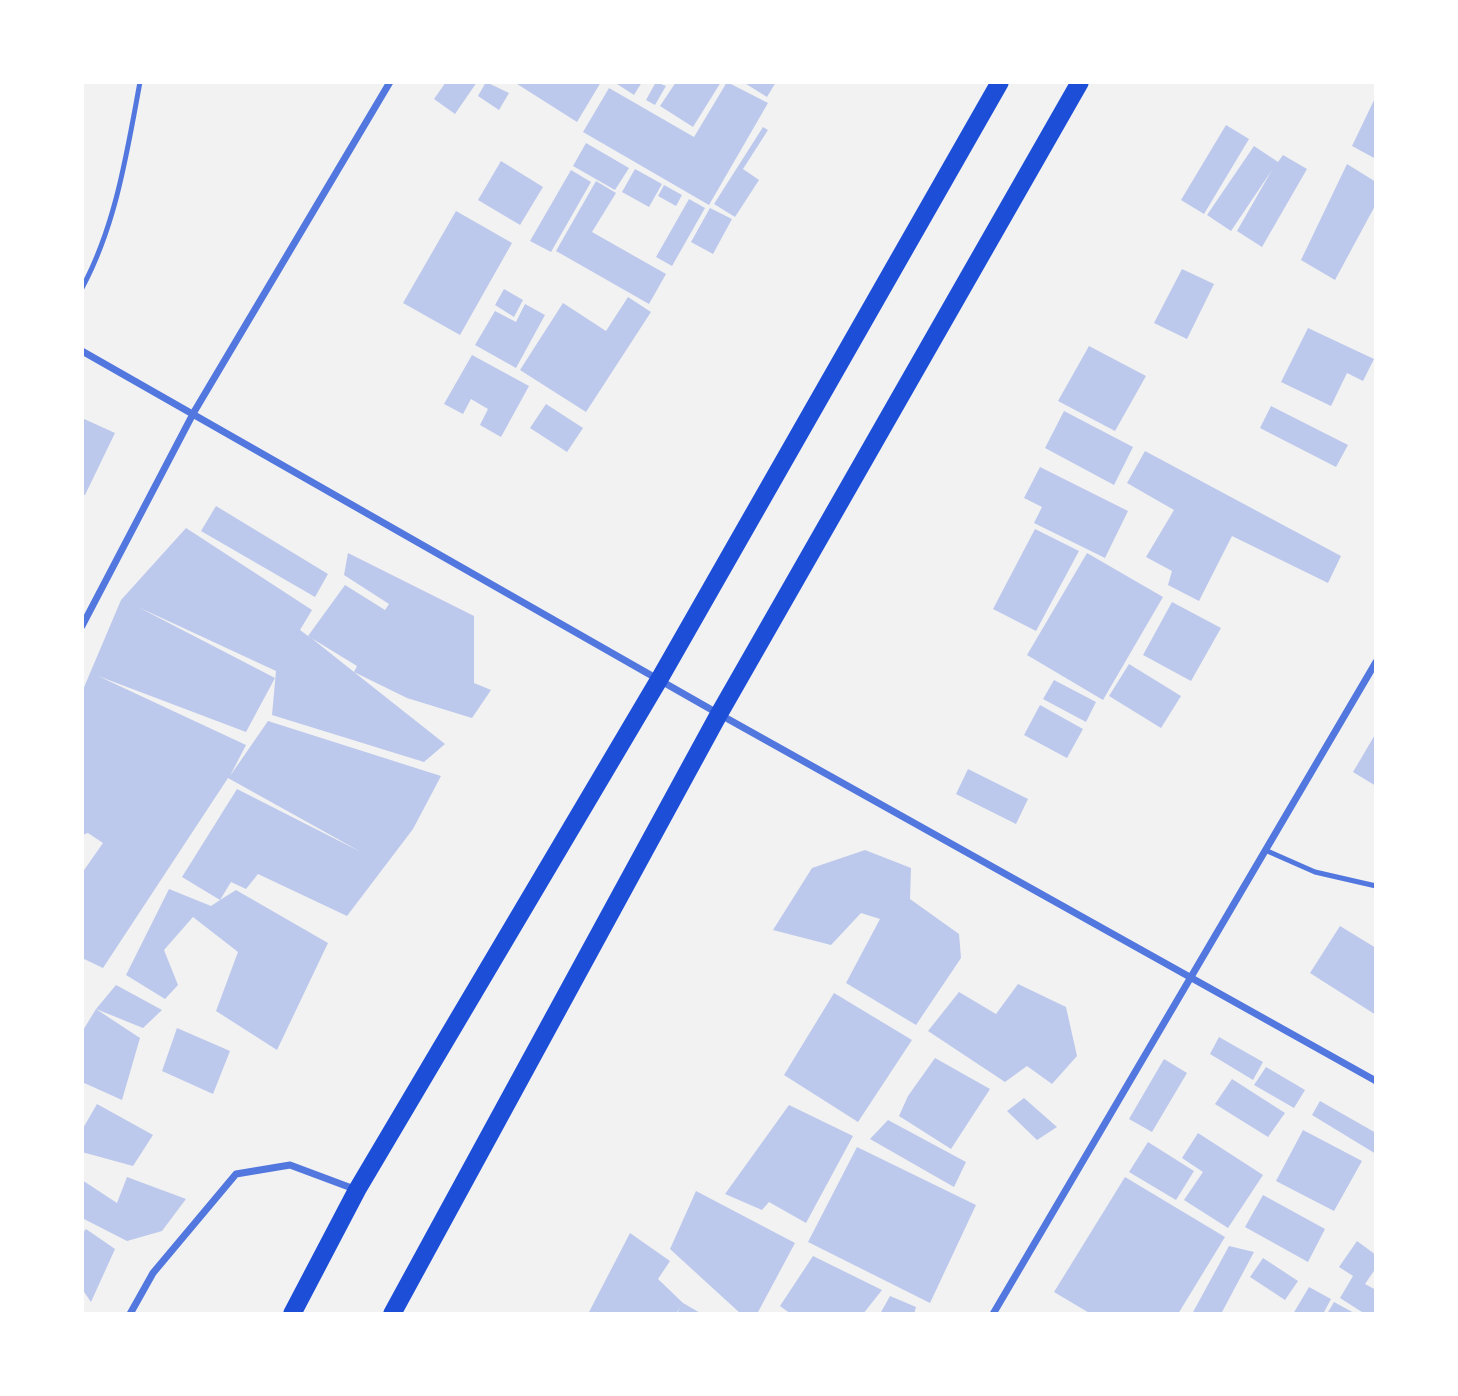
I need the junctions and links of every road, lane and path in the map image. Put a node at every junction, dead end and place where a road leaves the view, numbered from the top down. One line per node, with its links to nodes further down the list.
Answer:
1 (140, 82): 5 (lane)
2 (390, 82): 7 (street)
3 (1000, 82): 10 (main road)
4 (1080, 82): 11 (main road)
5 (82, 288)
6 (82, 351): 7 (street)
7 (194, 412): 8 (street); 10 (street)
8 (82, 626)
9 (1376, 662): 12 (street)
10 (660, 678): 11 (street); 16 (main road)
11 (719, 714): 14 (street); 19 (main road)
12 (1265, 849): 13 (lane); 14 (street)
13 (1376, 886)
14 (1189, 978): 15 (street); 20 (street)
15 (1376, 1081)
16 (357, 1191): 17 (street); 18 (main road)
17 (130, 1314)
18 (292, 1314)
19 (392, 1314)
20 (993, 1314)

